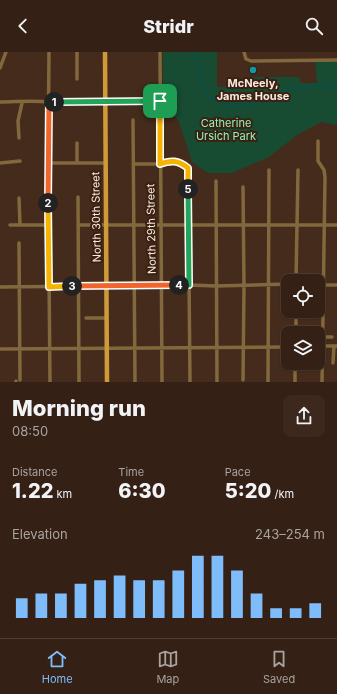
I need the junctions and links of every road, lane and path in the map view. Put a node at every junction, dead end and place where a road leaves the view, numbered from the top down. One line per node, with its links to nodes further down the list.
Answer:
1 (6, 52): 8 (street)
2 (48, 52): 13 (street)
3 (77, 52): 9 (street)
4 (105, 52): 14 (main road, North 30th Street)
5 (160, 52): 10 (street, North 29th Street)
6 (244, 52): 7 (street)
7 (337, 60)
8 (0, 68)
9 (77, 79)
10 (160, 101): 14 (street); 25 (street, North 29th Street)
11 (0, 102): 12 (street)
12 (22, 102): 13 (street); 16 (street)
13 (49, 102): 14 (street); 20 (street)
14 (105, 102): 22 (main road, North 30th Street)
15 (133, 120): 24 (street)
16 (19, 138)
17 (318, 141): 43 (street)
18 (77, 143): 21 (street)
19 (20, 161): 23 (street)
20 (48, 163): 21 (street); 34 (street)
21 (77, 163): 22 (street)
22 (105, 163): 36 (main road, North 30th Street)
23 (0, 164)
24 (133, 164): 25 (street); 37 (street)
25 (160, 164): 38 (street, North 29th Street); 39 (street)
26 (269, 170): 41 (street)
27 (298, 170): 42 (street)
28 (216, 181): 40 (street)
29 (243, 187): 45 (street)
30 (78, 197): 35 (street)
31 (20, 198): 33 (street)
32 (10, 225): 33 (street)
33 (20, 225): 34 (street)
34 (49, 225): 62 (street)
35 (78, 225): 36 (street); 55 (street)
36 (105, 225): 37 (street); 56 (main road, North 30th Street)
37 (134, 225): 38 (street); 57 (street)
38 (161, 225): 39 (street); 50 (street, North 29th Street)
39 (189, 225): 40 (street); 51 (street)
40 (216, 225): 45 (street); 58 (street)
41 (268, 225): 42 (street); 45 (street); 52 (street)
42 (297, 225): 43 (street); 47 (street)
43 (324, 225): 44 (street); 48 (street)
44 (337, 225)
45 (244, 226): 59 (street)
46 (19, 243): 61 (street)
47 (296, 274)
48 (324, 274)
49 (281, 284): 52 (street)
50 (161, 285): 51 (street); 57 (street); 74 (street, North 29th Street)
51 (189, 285): 58 (street); 75 (street)
52 (268, 285): 59 (street); 69 (street)
53 (325, 285): 54 (street)
54 (337, 285)
55 (79, 286): 56 (street); 62 (street); 71 (street)
56 (106, 286): 57 (street); 64 (main road, North 30th Street)
57 (134, 286): 73 (street)
58 (216, 286): 59 (street); 76 (street)
59 (244, 286): 68 (street)
60 (0, 287): 61 (street)
61 (20, 287): 62 (street); 78 (street)
62 (49, 287): 79 (street)
63 (86, 318): 64 (street)
64 (106, 318): 72 (main road, North 30th Street)
65 (325, 335): 66 (street)
66 (332, 337)
67 (335, 346): 80 (street)
68 (244, 347): 69 (street); 76 (street); 83 (street)
69 (268, 347): 70 (street); 92 (street)
70 (281, 347)
71 (79, 348): 72 (street); 79 (street); 86 (street)
72 (107, 348): 73 (street); 87 (main road, North 30th Street)
73 (135, 348): 74 (street); 88 (street)
74 (162, 348): 75 (street); 89 (street, North 29th Street)
75 (190, 348): 76 (street); 90 (street)
76 (217, 348): 91 (street)
77 (0, 349): 78 (street)
78 (20, 349): 79 (street); 84 (street)
79 (50, 349): 85 (street)
80 (333, 363)
81 (295, 370): 93 (street)
82 (321, 370): 94 (street)
83 (243, 380)
84 (18, 381)
85 (50, 382)
86 (79, 382)
87 (107, 382)
88 (135, 382)
89 (162, 382)
90 (190, 382)
91 (217, 382)
92 (268, 382)
93 (295, 382)
94 (322, 382)

